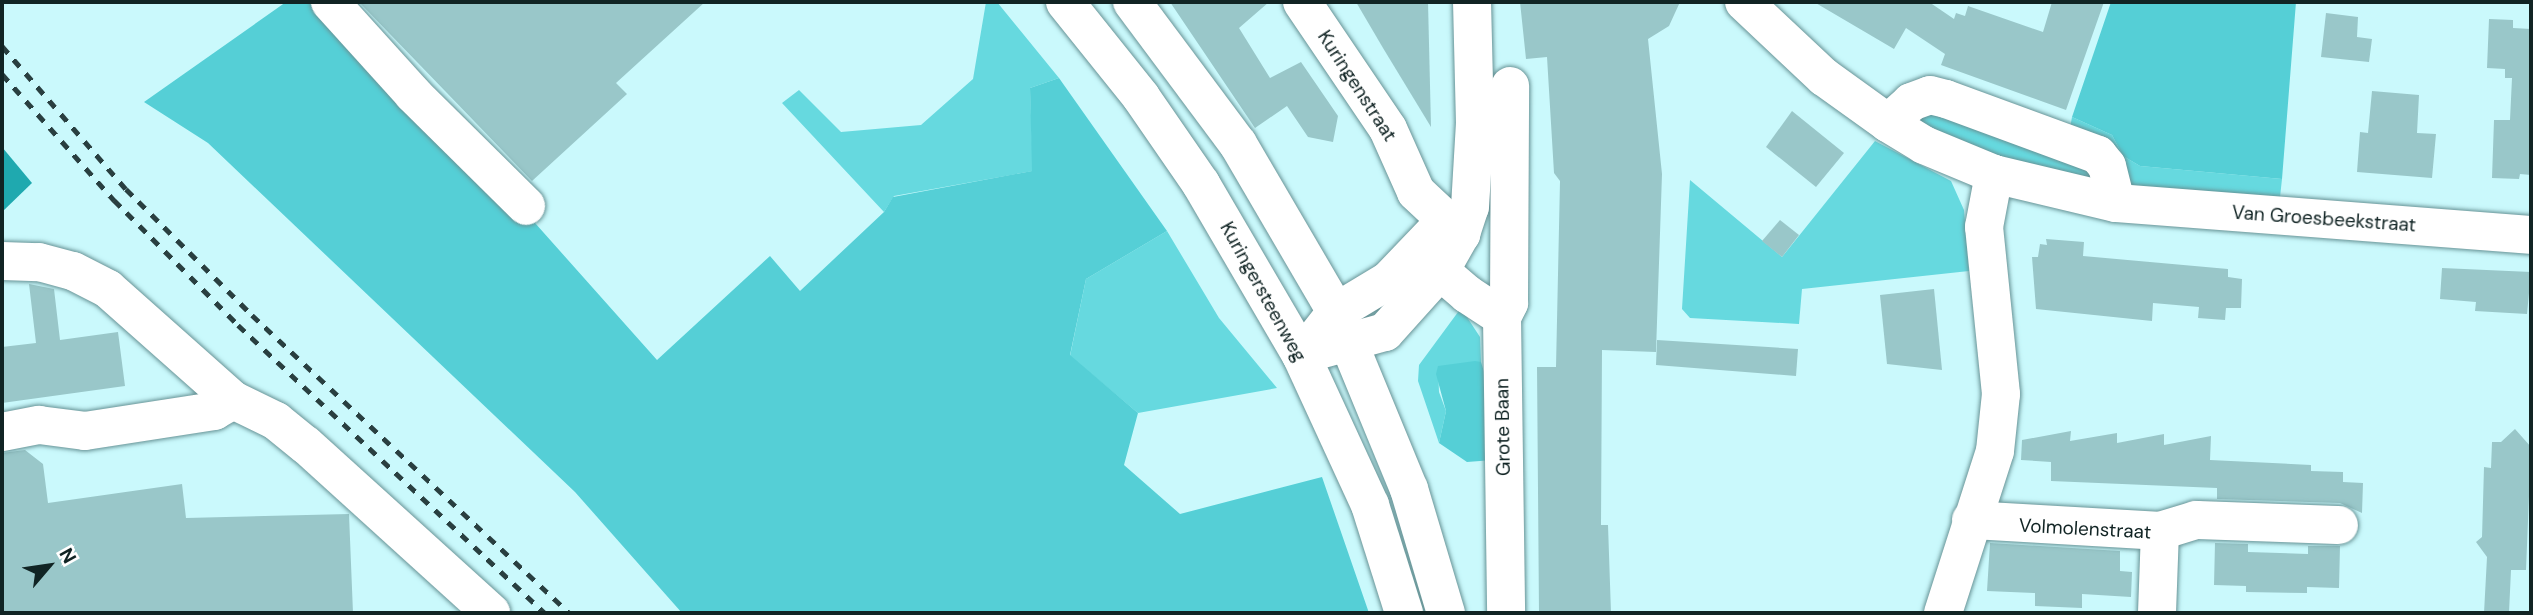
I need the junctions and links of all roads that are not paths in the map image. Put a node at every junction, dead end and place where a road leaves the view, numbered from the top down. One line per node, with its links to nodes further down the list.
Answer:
1 (330, 2): 11 (street)
2 (1065, 2): 18 (street, Kuringersteenweg)
3 (1132, 2): 17 (street)
4 (1302, 2): 12 (street, Kuringenstraat)
5 (1472, 2): 12 (street)
6 (1744, 2): 8 (street, Van Groesbeekstraat)
7 (1510, 86): 16 (street, Grote Baan)
8 (1888, 123): 9 (street, Van Groesbeekstraat); 10 (street)
9 (1994, 174): 10 (street, Van Groesbeekstraat); 21 (street)
10 (2116, 203): 13 (street, Van Groesbeekstraat)
11 (526, 206)
12 (1452, 227): 15 (street)
13 (2531, 235)
14 (2, 261): 19 (street)
15 (1429, 261): 16 (street); 17 (street)
16 (1502, 317): 27 (street, Grote Baan)
17 (1343, 327): 18 (street); 26 (street)
18 (1301, 355): 25 (street, Kuringersteenweg)
19 (233, 400): 20 (street); 24 (street)
20 (2, 432)
21 (1972, 520): 23 (street, Volmolenstraat); 28 (street)
22 (2339, 525): 23 (street)
23 (2160, 531): 29 (street, Volmolenstraat)
24 (484, 611)
25 (1404, 613)
26 (1446, 613)
27 (1506, 613)
28 (1943, 613)
29 (2157, 613)

